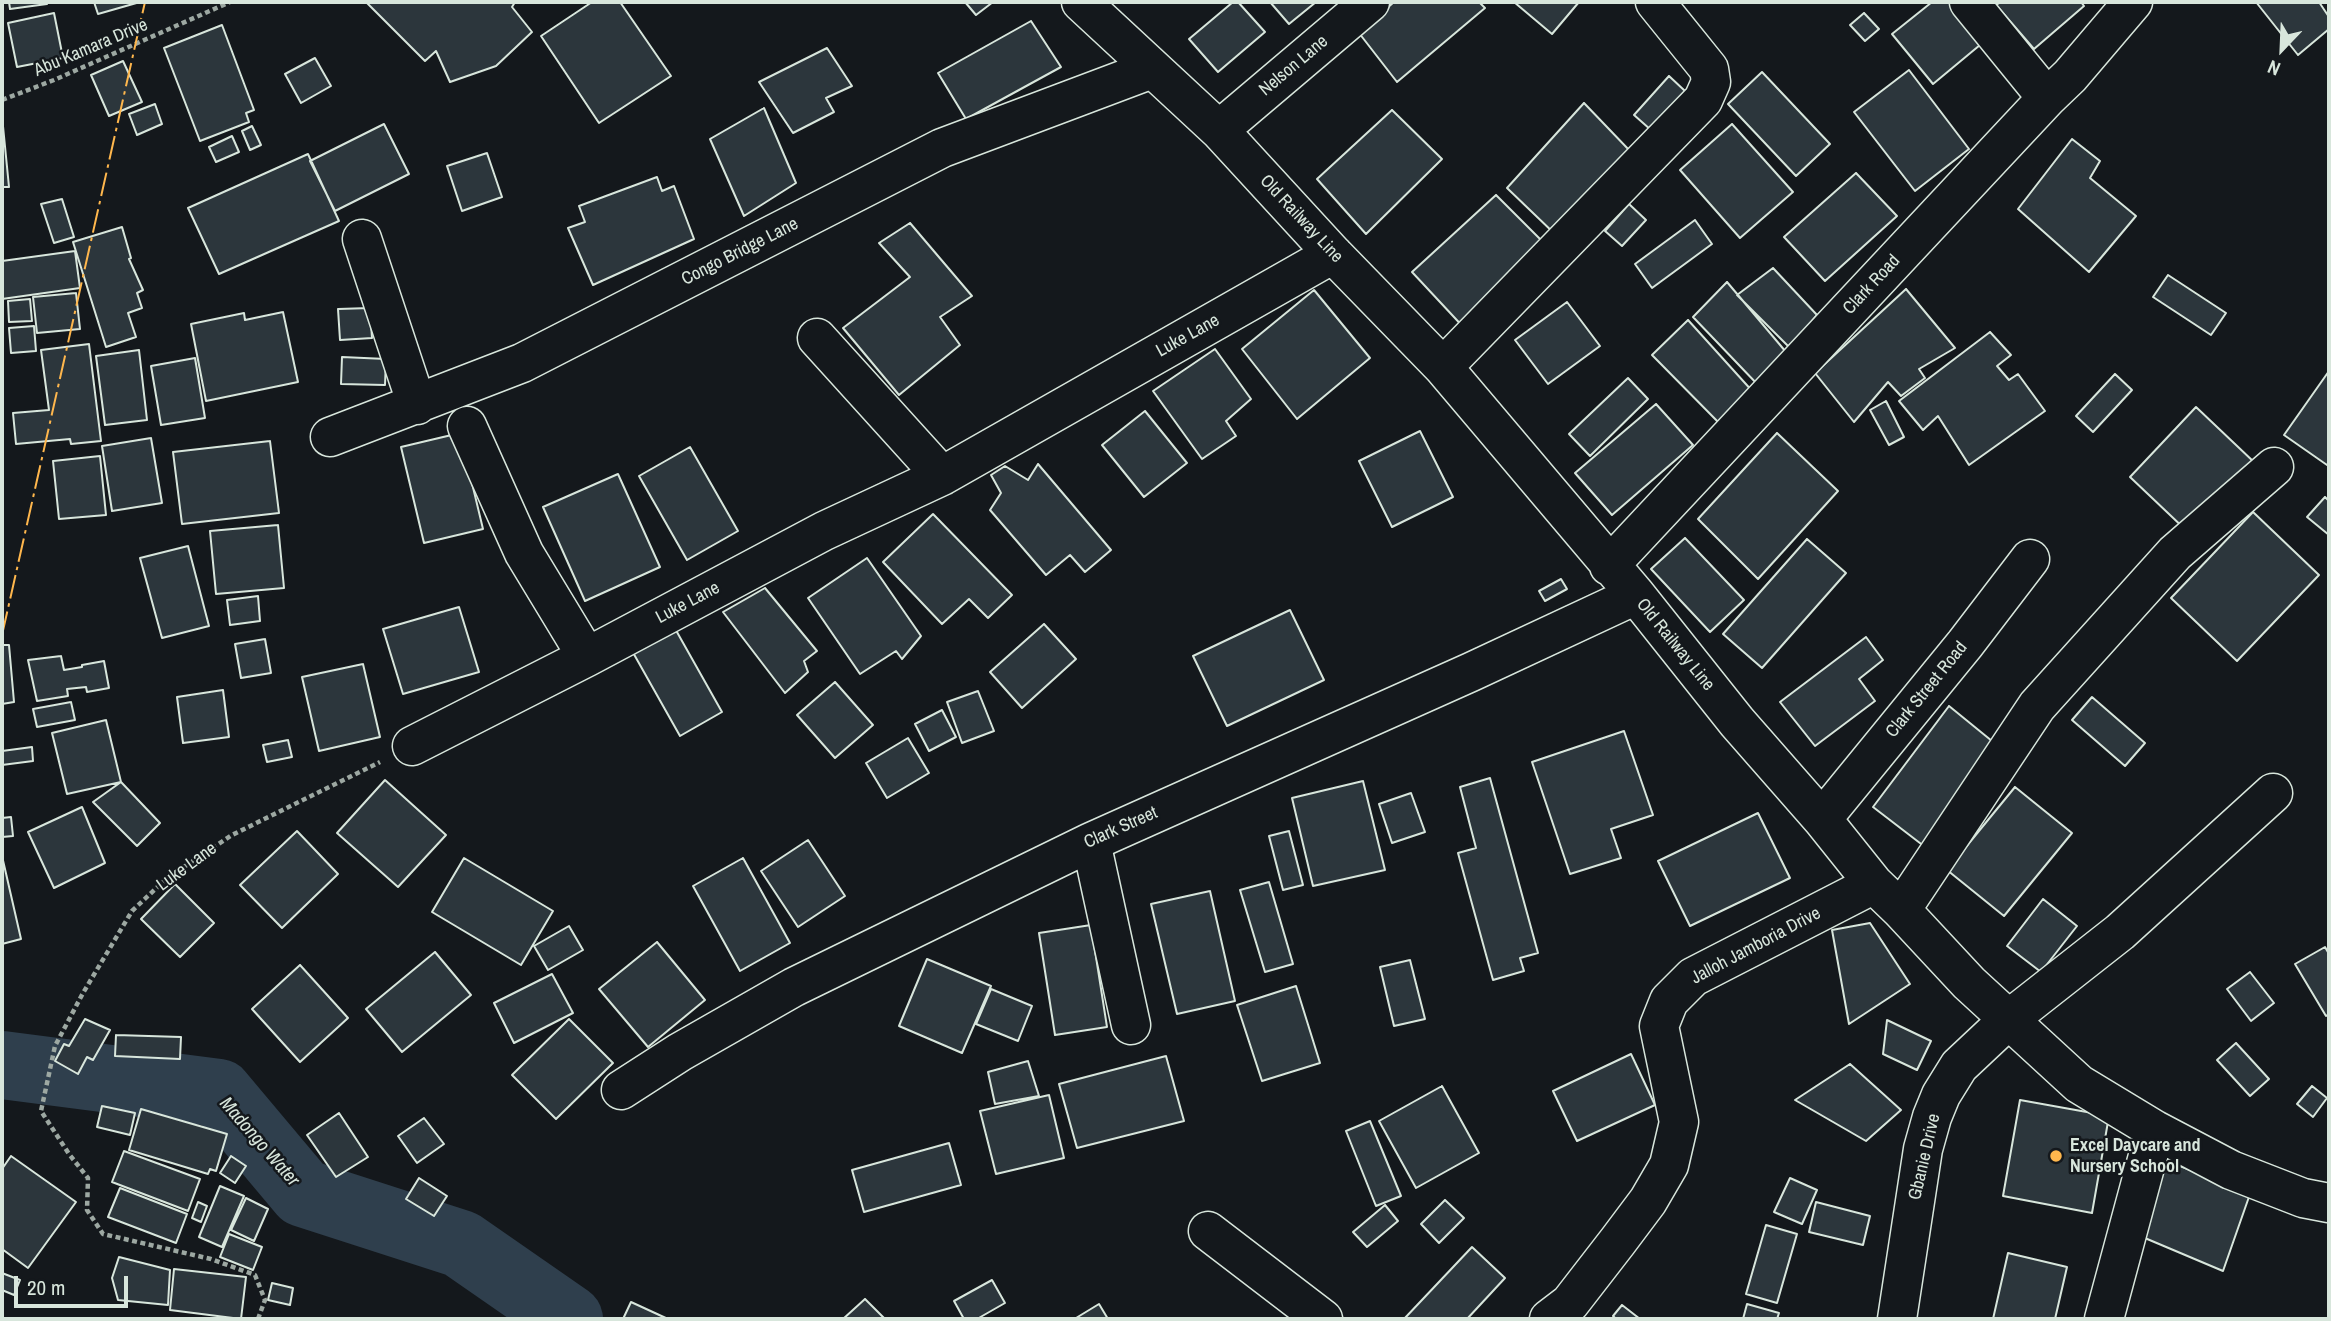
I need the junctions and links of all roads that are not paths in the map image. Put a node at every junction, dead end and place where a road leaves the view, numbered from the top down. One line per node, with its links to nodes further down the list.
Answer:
1 (1081, 2): 6 (street, Old Railway Line)
2 (1370, 2): 8 (street, Nelson Lane)
3 (1655, 2): 12 (street)
4 (1969, 2): 7 (street)
5 (2133, 2): 7 (street, Clark Road)
6 (1152, 69): 8 (street, Old Railway Line); 13 (street, Congo Bridge Lane)
7 (2047, 98): 19 (street, Clark Road)
8 (1219, 130): 10 (street, Old Railway Line)
9 (362, 239): 13 (street)
10 (1333, 254): 12 (street, Old Railway Line); 17 (street, Luke Lane)
11 (817, 338): 17 (street)
12 (1443, 367): 19 (street, Old Railway Line)
13 (417, 405): 15 (street, Congo Bridge Lane)
14 (467, 426): 21 (street)
15 (330, 437)
16 (2273, 467): 27 (street)
17 (942, 476): 21 (street, Luke Lane)
18 (2030, 559): 24 (street, Clark Street Road)
19 (1609, 566): 20 (street, Old Railway Line)
20 (1636, 595): 24 (street, Old Railway Line); 25 (street, Clark Street)
21 (587, 657): 22 (street, Luke Lane)
22 (412, 746)
23 (2273, 793): 28 (street, Gbanie Drive)
24 (1822, 820): 26 (street, Old Railway Line)
25 (1091, 842): 29 (street); 30 (street, Clark Street)
26 (1874, 884): 27 (street, Old Railway Line); 35 (street, Jalloh Jamboria Drive)
27 (1901, 910): 28 (street, Old Railway Line)
28 (2008, 1020): 31 (street, Old Railway Line); 36 (street, Gbanie Drive)
29 (1131, 1025)
30 (621, 1090)
31 (2155, 1129): 32 (street, Old Railway Line); 37 (street)
32 (2321, 1193)
33 (1208, 1231): 34 (street)
34 (1323, 1319)
35 (1549, 1319)
36 (1897, 1319)
37 (2104, 1319)

